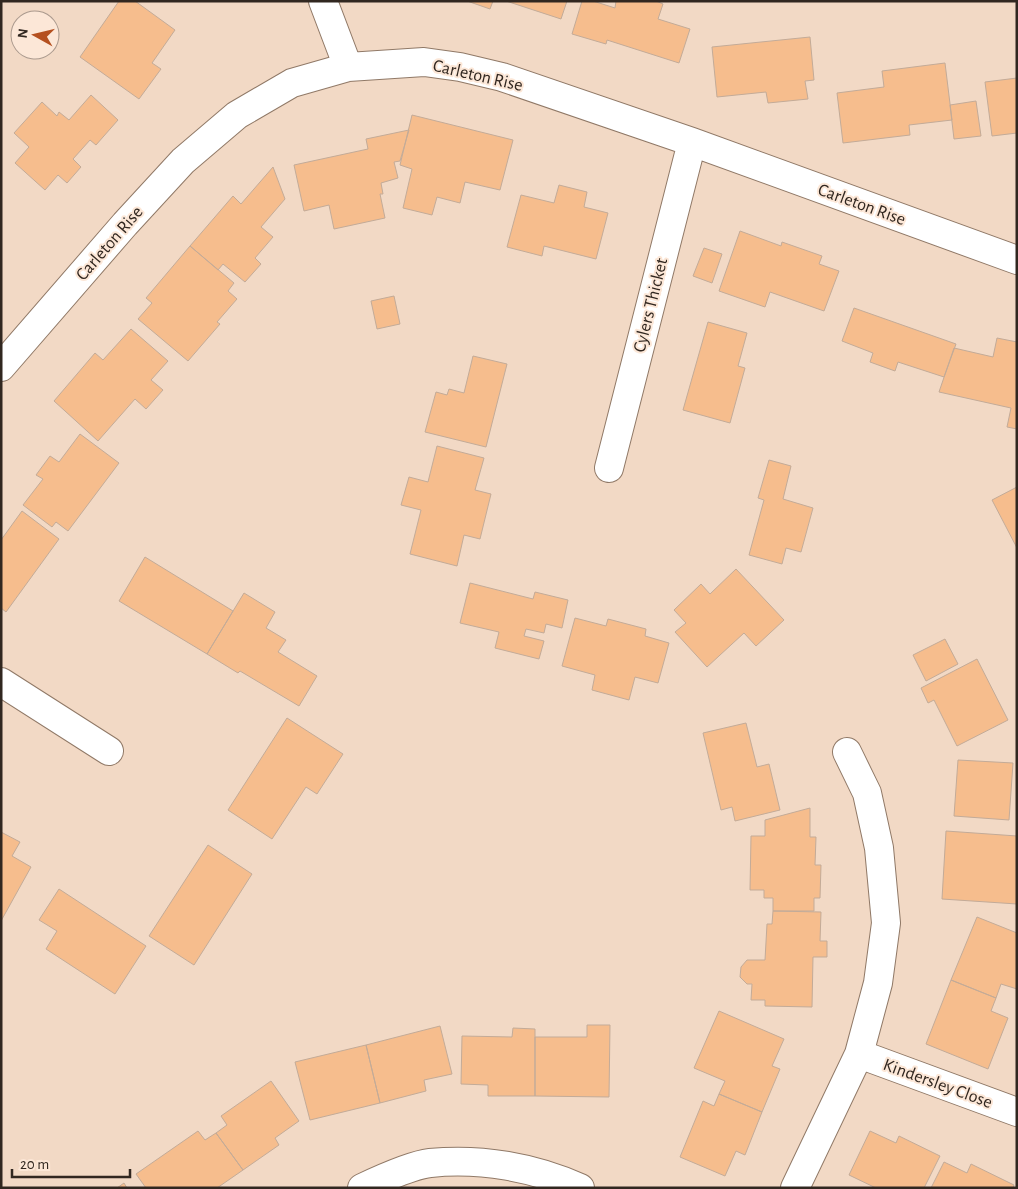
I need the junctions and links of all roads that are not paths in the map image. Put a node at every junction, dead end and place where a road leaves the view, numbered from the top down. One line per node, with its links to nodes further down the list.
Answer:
1 (323, 1): 2 (street)
2 (348, 67): 3 (street, Carleton Rise); 5 (street, Carleton Rise)
3 (692, 142): 4 (street, Carleton Rise); 6 (street, Cylers Thicket)
4 (1017, 260)
5 (1, 367)
6 (609, 468)
7 (1, 682): 8 (street)
8 (109, 751)
9 (847, 752): 10 (street)
10 (859, 1054): 11 (street, Kindersley Close); 14 (street)
11 (1017, 1112)
12 (362, 1188): 13 (street)
13 (580, 1188)
14 (795, 1188)

